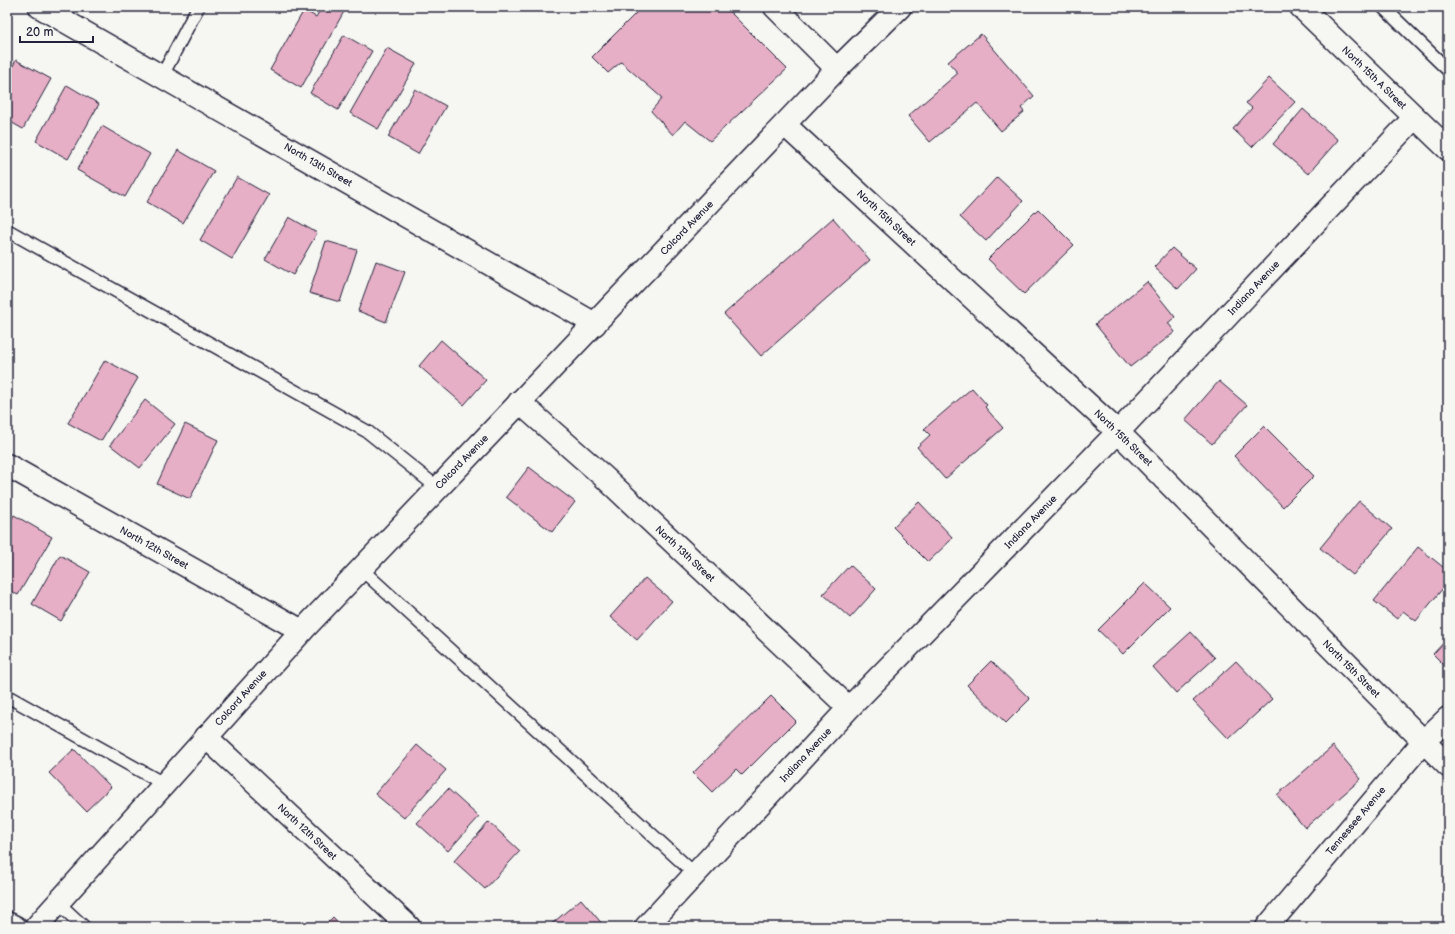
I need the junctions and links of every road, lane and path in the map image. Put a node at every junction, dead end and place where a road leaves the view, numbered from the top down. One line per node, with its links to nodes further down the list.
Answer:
1 (40, 7): 9 (street, North 13th Street)
2 (198, 7): 9 (lane)
3 (775, 7): 7 (street)
4 (900, 7): 7 (street, Colcord Avenue)
5 (1301, 7): 10 (street, North 15th A Street)
6 (1383, 7): 8 (lane)
7 (837, 69): 11 (street, Colcord Avenue)
8 (1448, 70)
9 (162, 76): 14 (street, North 13th Street)
10 (1415, 117): 12 (street, North 15th A Street); 16 (street, Indiana Avenue)
11 (785, 125): 14 (street, Colcord Avenue); 16 (street, North 15th Street)
12 (1448, 149)
13 (7, 230): 18 (lane)
14 (595, 324): 15 (street, Colcord Avenue)
15 (519, 402): 18 (street, Colcord Avenue); 22 (street, North 13th Street)
16 (1118, 432): 22 (street, Indiana Avenue); 25 (street, North 15th Street)
17 (7, 465): 20 (street, North 12th Street)
18 (438, 488): 19 (street, Colcord Avenue)
19 (361, 569): 20 (street, Colcord Avenue); 28 (lane)
20 (302, 631): 24 (street, Colcord Avenue)
21 (7, 696): 27 (lane)
22 (849, 708): 28 (street, Indiana Avenue)
23 (1448, 718): 25 (street, Tennessee Avenue)
24 (206, 737): 27 (street, Colcord Avenue); 34 (street, North 12th Street)
25 (1423, 742): 26 (street, North 15th Street); 36 (street, Tennessee Avenue)
26 (1448, 766)
27 (164, 784): 29 (street, Colcord Avenue)
28 (696, 874): 35 (street, Indiana Avenue)
29 (58, 903): 32 (street, Colcord Avenue); 33 (lane)
30 (7, 923): 31 (street)
31 (15, 927)
32 (36, 927)
33 (84, 927)
34 (409, 927)
35 (646, 927)
36 (1267, 927)

